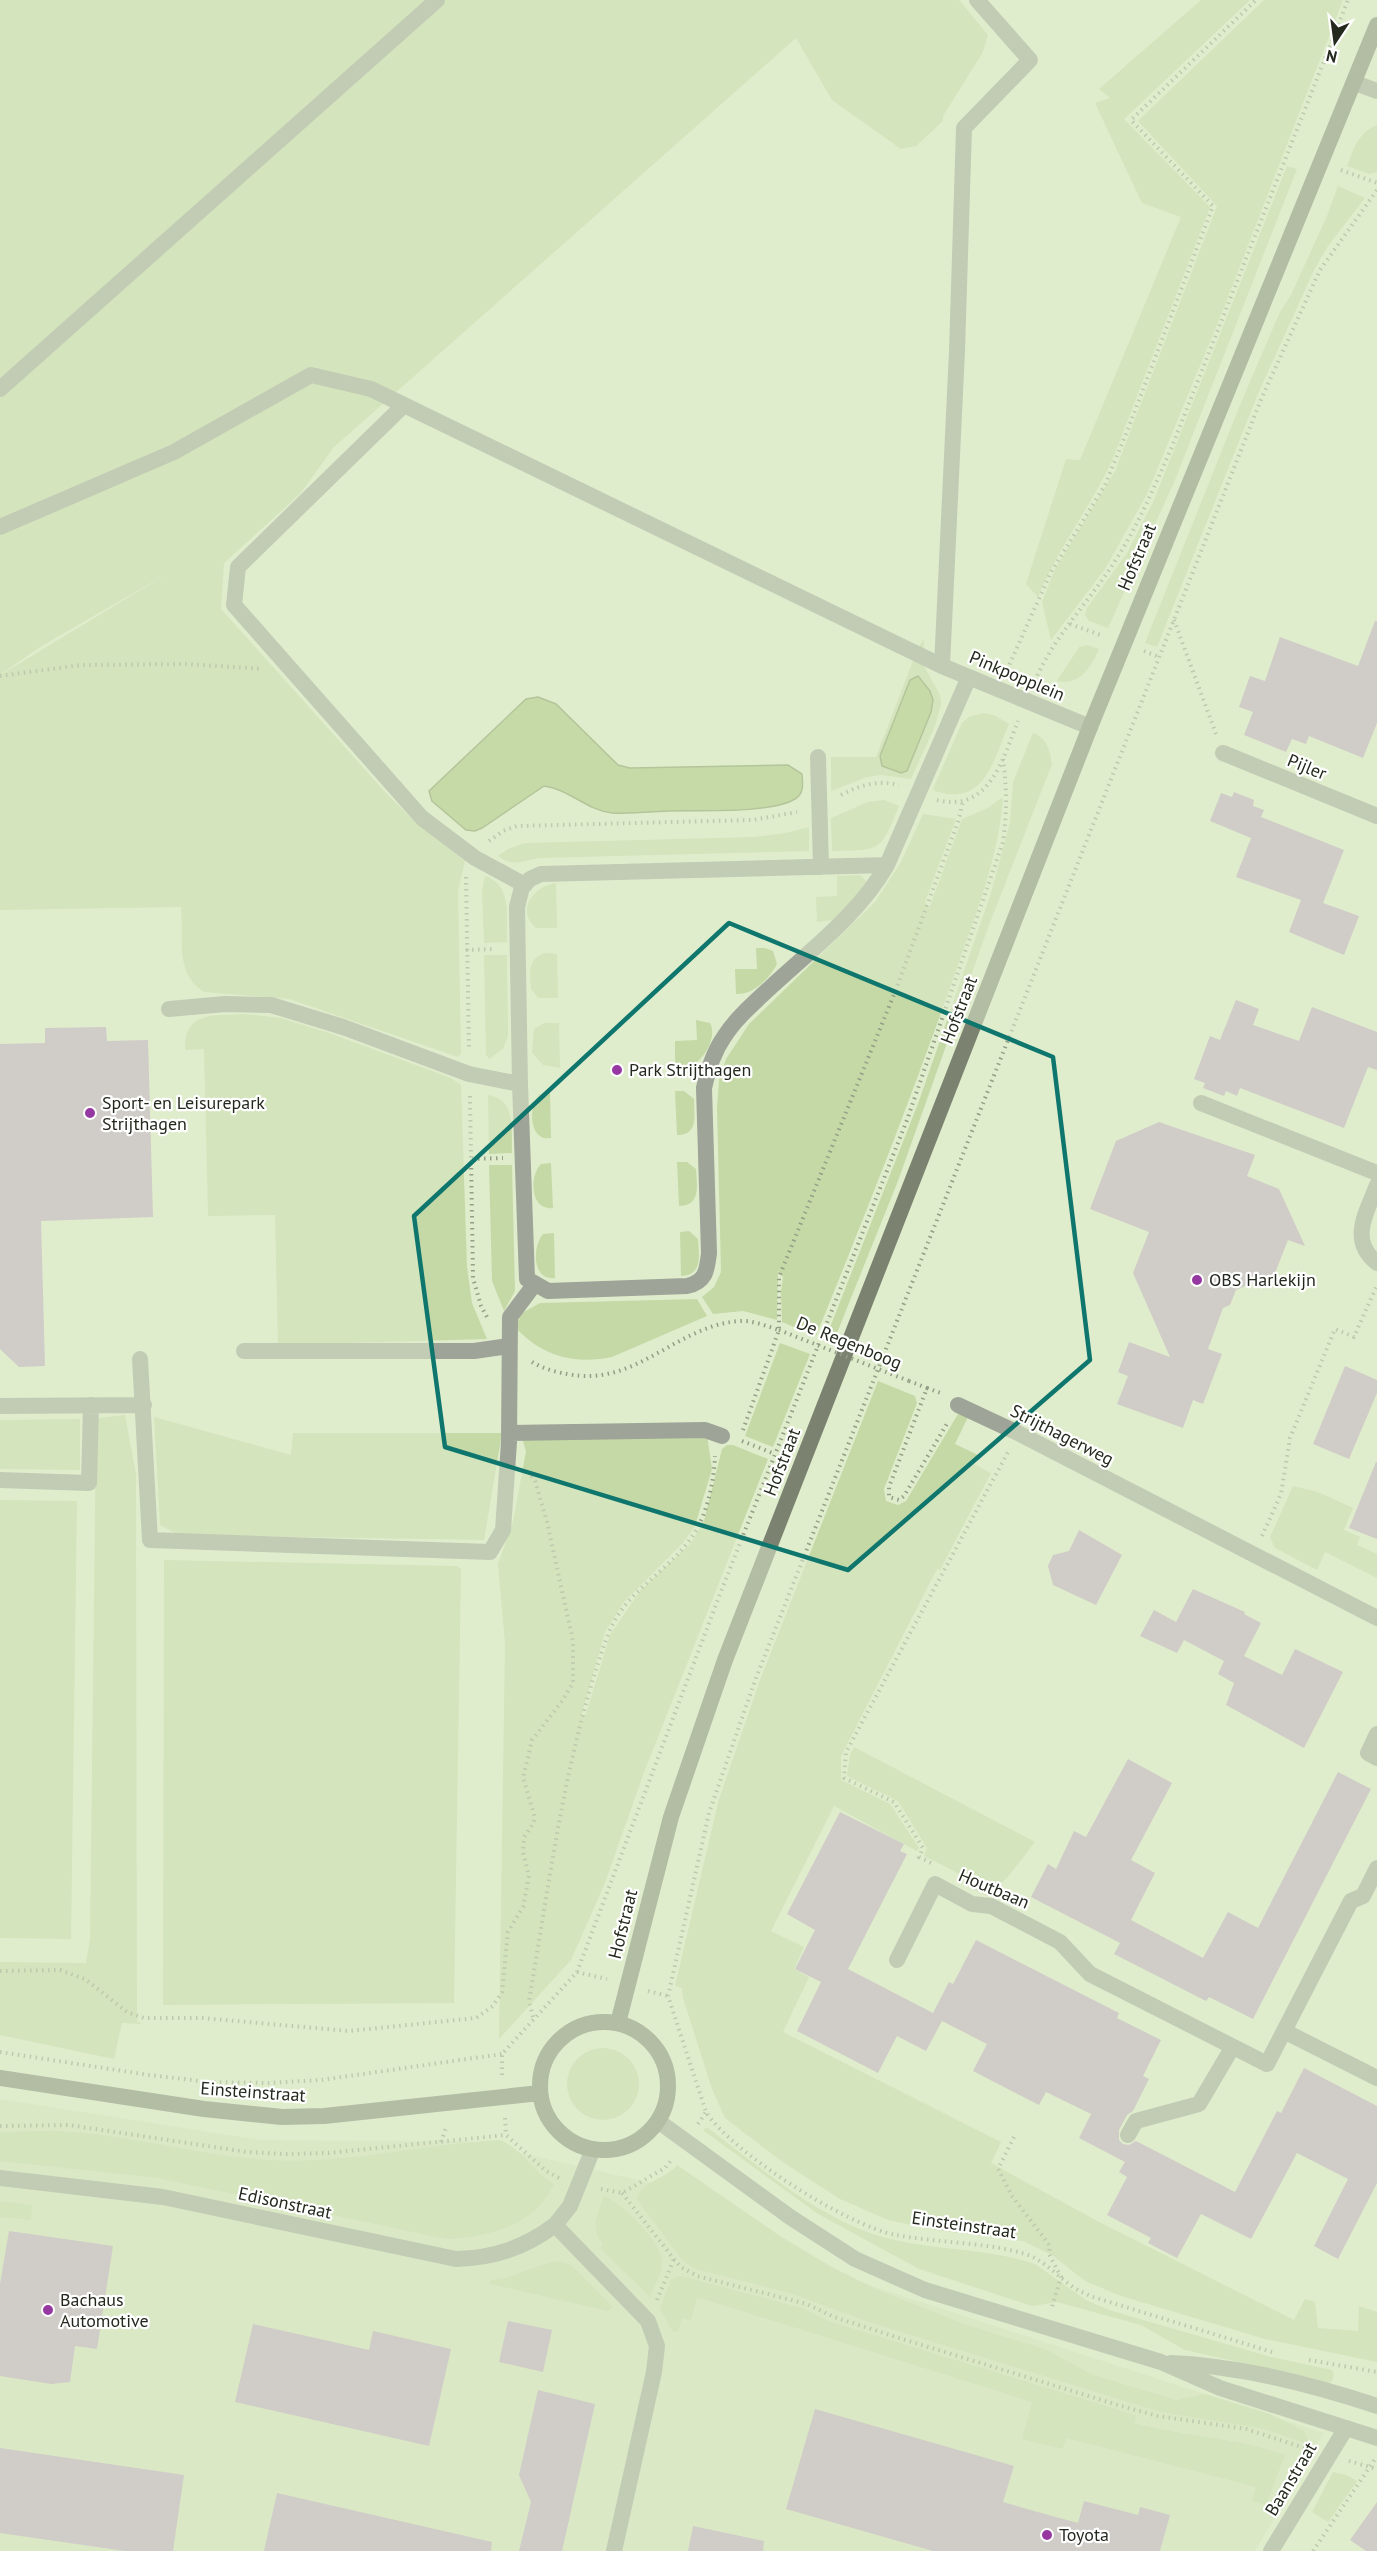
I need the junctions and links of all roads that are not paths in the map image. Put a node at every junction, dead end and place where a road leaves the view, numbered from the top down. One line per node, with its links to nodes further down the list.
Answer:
1 (437, 0): 6 (street)
2 (977, 0): 9 (street, Pinkpopplein)
3 (1377, 25): 4 (main road, Hofstraat)
4 (1355, 83): 5 (street); 11 (main road, Hofstraat)
5 (1377, 91)
6 (0, 389)
7 (404, 405): 8 (street); 9 (street); 17 (street)
8 (0, 527)
9 (942, 666): 10 (street, Pinkpopplein)
10 (969, 677): 11 (street, Pinkpopplein); 15 (street)
11 (1090, 728): 40 (main road, Hofstraat)
12 (1223, 753): 14 (street, Pijler)
13 (818, 757): 16 (street)
14 (1377, 816)
15 (887, 865): 16 (street); 24 (street)
16 (821, 867): 17 (street)
17 (525, 885): 19 (street)
18 (169, 1009): 19 (street)
19 (520, 1084): 24 (street)
20 (1201, 1103): 21 (street)
21 (1377, 1173)
22 (1377, 1185): 23 (street)
23 (1377, 1263)
24 (534, 1285): 25 (street)
25 (510, 1346): 26 (street); 33 (street)
26 (244, 1351)
27 (140, 1359): 29 (street)
28 (91, 1405): 29 (street); 30 (street); 34 (street)
29 (144, 1405): 33 (street)
30 (0, 1406)
31 (958, 1406): 35 (street, Strijthagerweg)
32 (722, 1436): 33 (street)
33 (509, 1437)
34 (0, 1480)
35 (1377, 1618)
36 (1377, 1734): 37 (street)
37 (1377, 1758)
38 (1377, 1868): 41 (street, Houtbaan)
39 (897, 1960): 42 (street, Houtbaan)
40 (618, 2023): 45 (main road); 46 (main road)
41 (1284, 2031): 42 (street, Houtbaan); 44 (street)
42 (1232, 2048): 47 (street)
43 (0, 2078): 45 (main road, Einsteinstraat)
44 (1377, 2078)
45 (540, 2093): 48 (main road)
46 (658, 2121): 48 (main road); 51 (street)
47 (1128, 2135)
48 (593, 2149): 50 (street, Edisonstraat)
49 (0, 2178): 50 (street, Edisonstraat)
50 (555, 2225): 55 (street)
51 (1161, 2362): 52 (street); 53 (street)
52 (1377, 2406)
53 (1346, 2428): 54 (street); 56 (street, Baanstraat)
54 (1377, 2438)
55 (614, 2551)
56 (1271, 2551)

